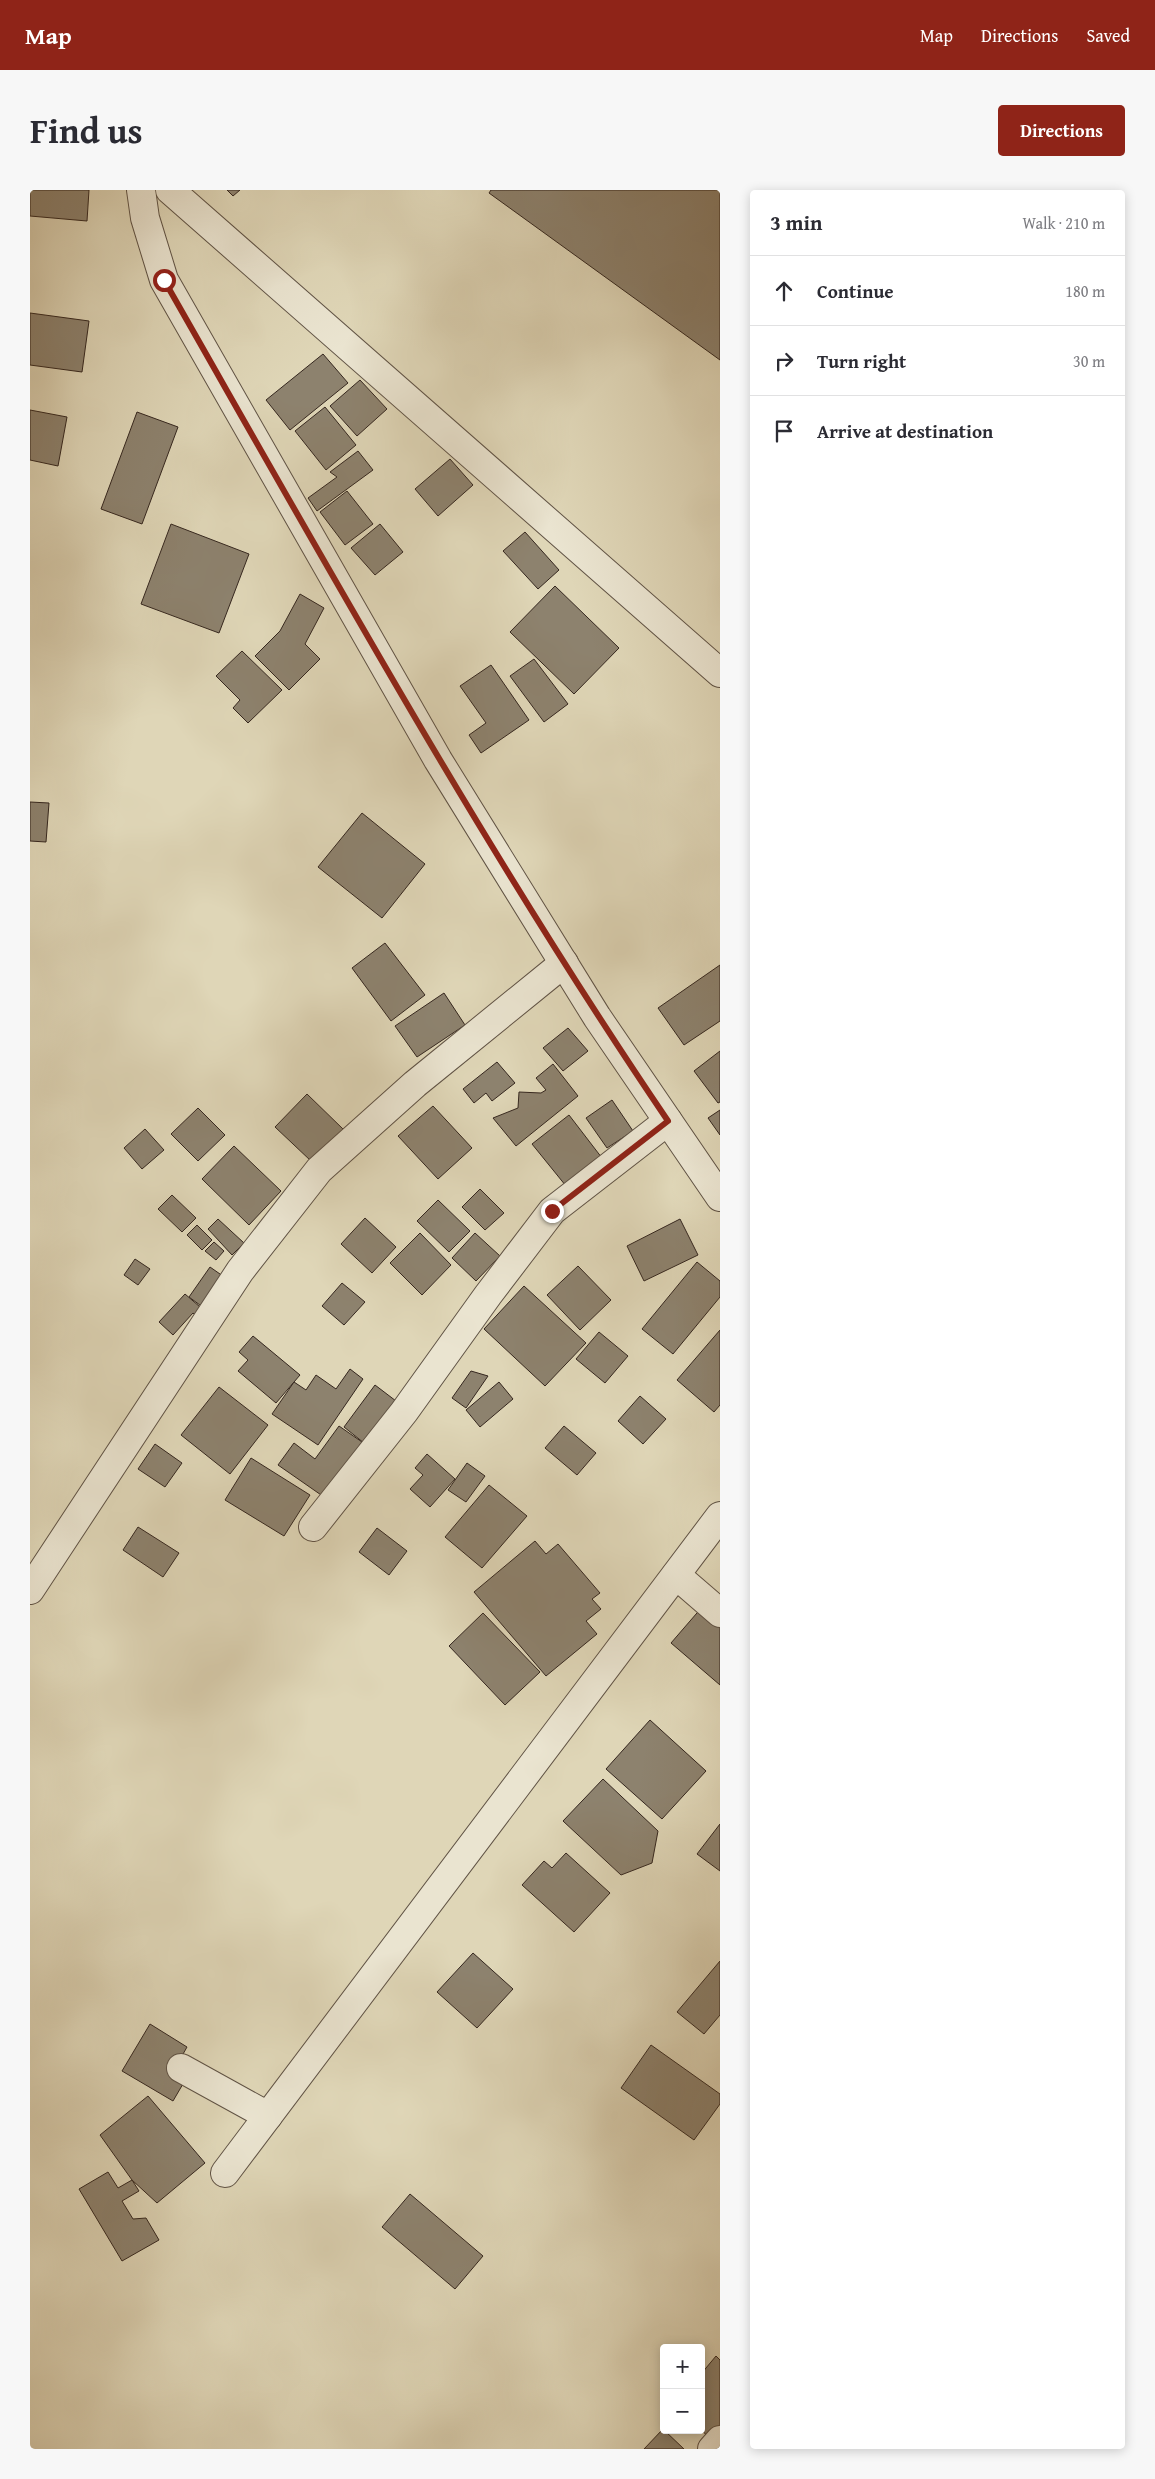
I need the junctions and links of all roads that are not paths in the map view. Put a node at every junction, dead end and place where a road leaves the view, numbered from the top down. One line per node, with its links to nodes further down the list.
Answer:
1 (141, 190): 4 (street)
2 (170, 190): 3 (street)
3 (720, 672)
4 (564, 963): 5 (street); 10 (street)
5 (668, 1121): 6 (street); 8 (street)
6 (720, 1197)
7 (720, 1516): 9 (street)
8 (313, 1527)
9 (676, 1575): 11 (street); 13 (street)
10 (30, 1590)
11 (720, 1613)
12 (181, 2068): 13 (street)
13 (268, 2116): 14 (street)
14 (224, 2173)
15 (720, 2440): 16 (street)
16 (712, 2449)

